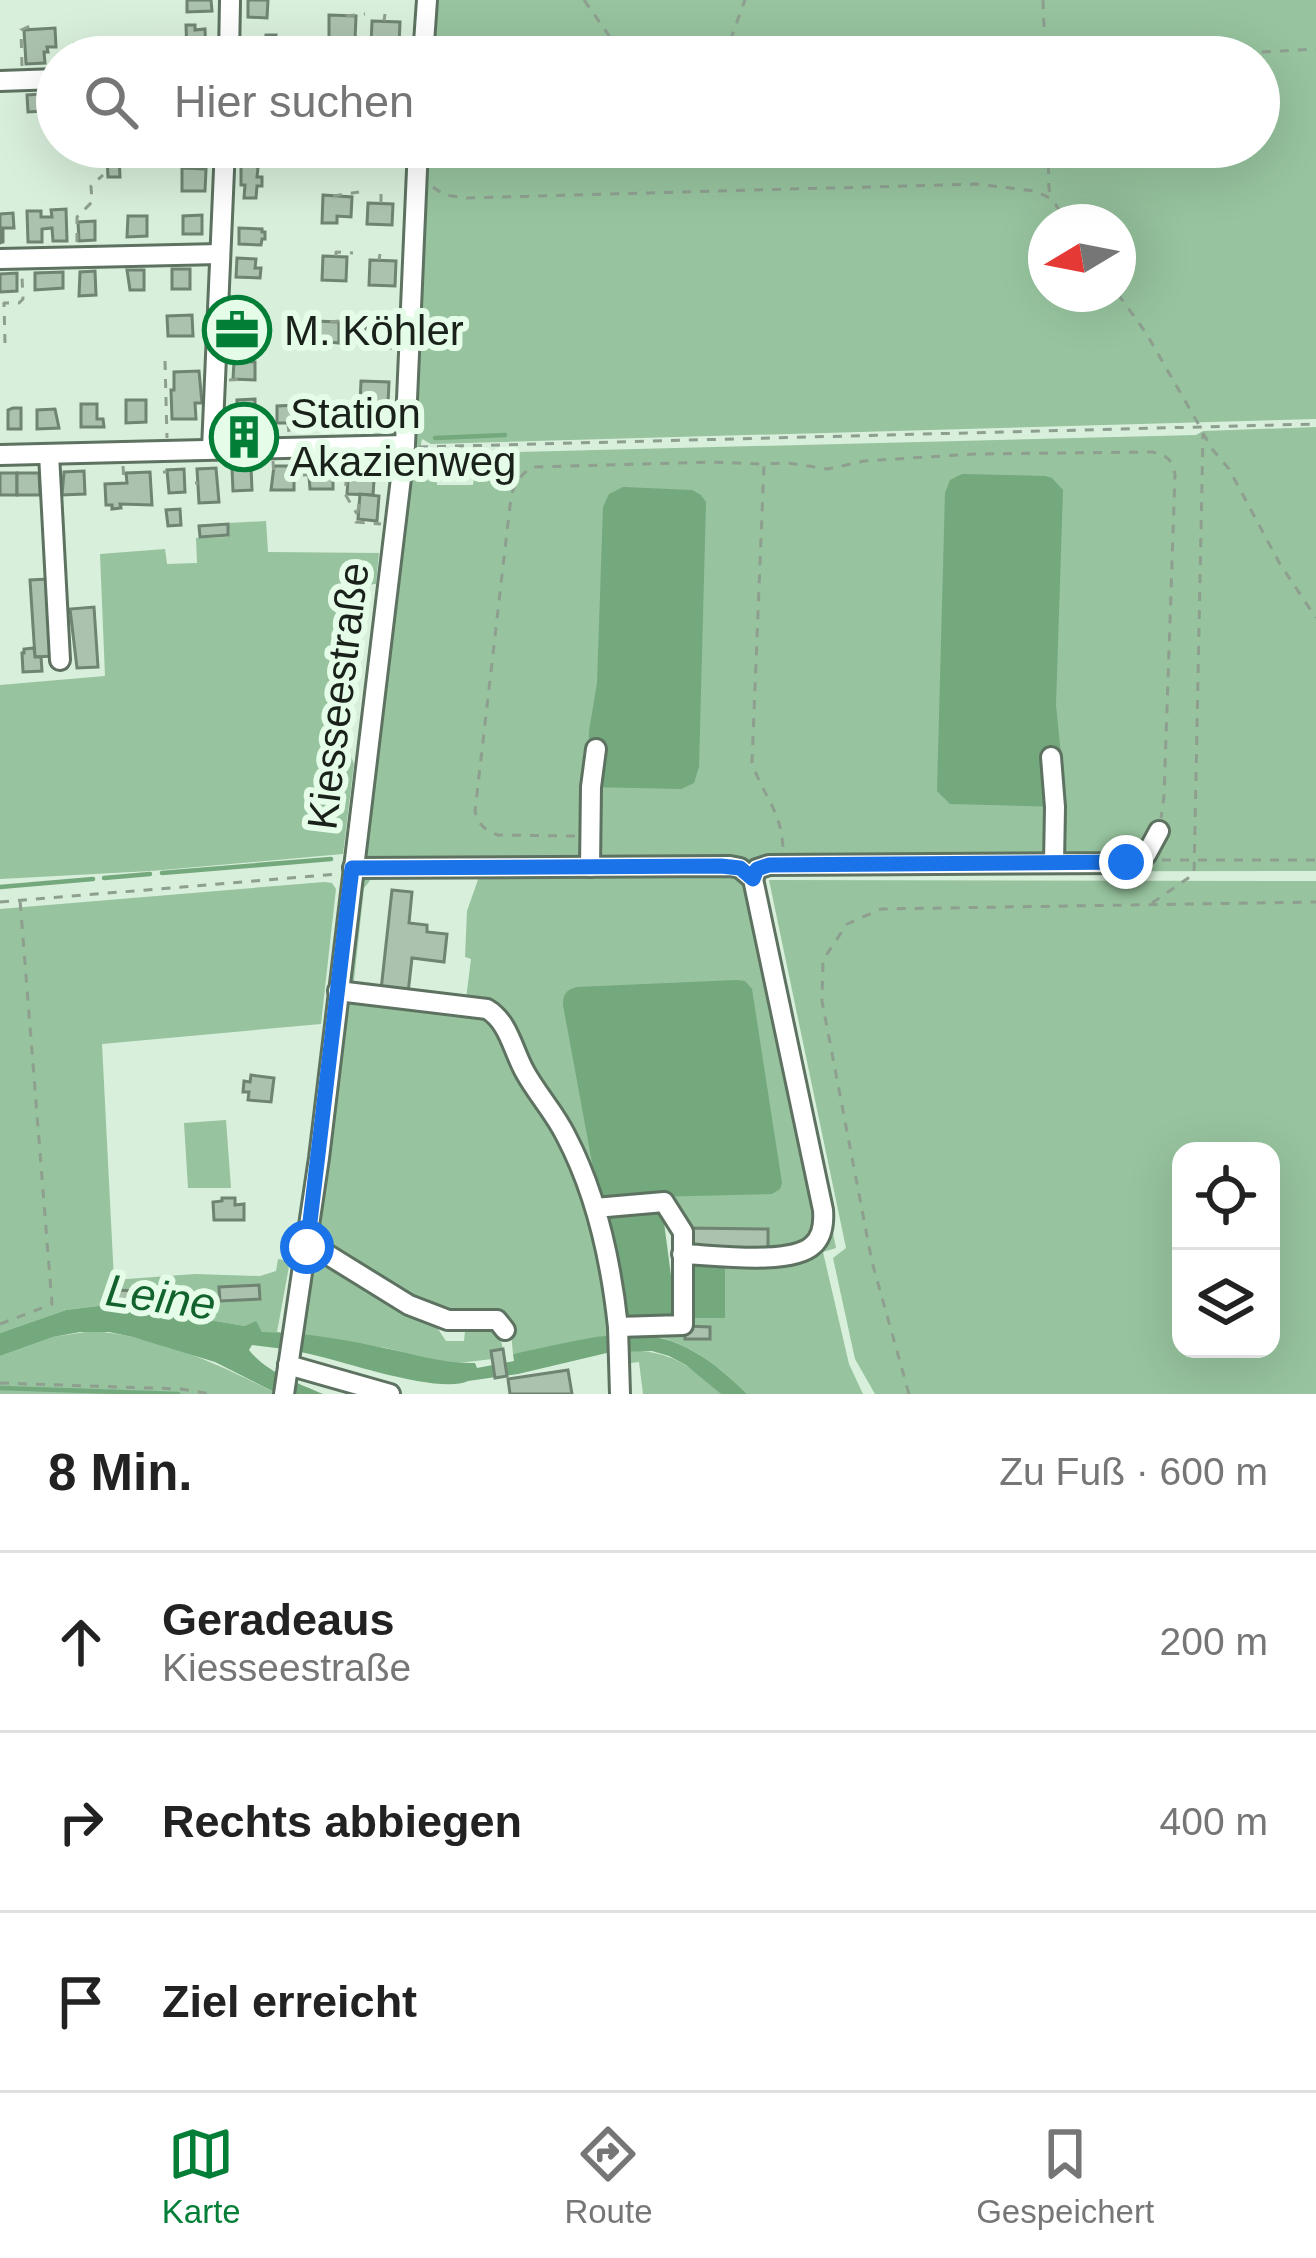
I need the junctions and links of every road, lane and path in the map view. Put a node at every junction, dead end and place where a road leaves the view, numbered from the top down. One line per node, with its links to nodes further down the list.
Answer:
1 (230, 0): 9 (street)
2 (427, 0): 10 (street)
3 (584, 0): 11 (path)
4 (745, 0): 12 (path)
5 (1043, 0): 13 (path)
6 (365, 14): 7 (path)
7 (346, 16)
8 (30, 30): 16 (path)
9 (229, 36)
10 (424, 36)
11 (610, 36)
12 (732, 36)
13 (1044, 36)
14 (1316, 49): 15 (path)
15 (1280, 51)
16 (23, 80): 17 (street); 18 (street)
17 (36, 80)
18 (0, 81)
19 (224, 168): 31 (street)
20 (418, 168): 47 (street, Kiesseestraße)
21 (1048, 168): 27 (path)
22 (103, 175): 32 (path)
23 (431, 186): 27 (path)
24 (359, 193): 26 (path)
25 (381, 193): 28 (path)
26 (333, 196)
27 (1052, 200): 29 (path)
28 (380, 203)
29 (1055, 204)
30 (353, 253): 33 (path)
31 (220, 254): 32 (street); 48 (street)
32 (78, 256): 34 (street)
33 (335, 256)
34 (8, 265): 40 (path)
35 (1131, 312): 45 (path)
36 (354, 313): 38 (path)
37 (385, 315): 39 (path)
38 (330, 322)
39 (375, 327)
40 (5, 343)
41 (165, 362): 42 (path)
42 (166, 388): 43 (path); 49 (path)
43 (174, 388)
44 (1316, 424): 45 (path)
45 (1202, 430): 47 (path); 58 (path); 65 (path)
46 (349, 446): 47 (street); 48 (street); 56 (path)
47 (411, 446): 57 (street, Kiesseestraße)
48 (212, 448): 49 (street)
49 (168, 450): 50 (street)
50 (49, 454): 51 (street); 59 (street)
51 (0, 455)
52 (764, 464): 62 (path); 63 (path); 68 (path)
53 (303, 475): 54 (path)
54 (311, 475)
55 (359, 504): 56 (path)
56 (357, 514): 57 (path)
57 (395, 524): 69 (street, Kiesseestraße)
58 (1316, 618)
59 (60, 660)
60 (596, 749): 63 (street)
61 (1051, 757): 67 (street)
62 (1159, 831): 67 (street)
63 (590, 858): 69 (street); 70 (street)
64 (1186, 859): 65 (path)
65 (1194, 860): 66 (path); 74 (path)
66 (1316, 860)
67 (1054, 863): 68 (street)
68 (785, 865): 70 (street)
69 (352, 871): 71 (path); 75 (street, Kiesseestraße)
70 (753, 879): 78 (street)
71 (20, 900): 72 (path); 79 (path)
72 (0, 902)
73 (1316, 902): 74 (path)
74 (1151, 904): 95 (path)
75 (338, 991): 76 (street); 77 (street, Kiesseestraße)
76 (595, 1208): 78 (street); 81 (street)
77 (307, 1247): 80 (street); 82 (street, Kiesseestraße)
78 (682, 1255): 81 (street)
79 (0, 1324)
80 (505, 1330)
81 (619, 1337): 94 (street)
82 (288, 1364): 92 (street, Kiesseestraße); 93 (street)
83 (0, 1383): 85 (path)
84 (104, 1386): 87 (path); 88 (path); 90 (path)
85 (19, 1388): 86 (path)
86 (46, 1389): 87 (path)
87 (73, 1389)
88 (116, 1390): 89 (path)
89 (165, 1391): 91 (path)
90 (104, 1394)
91 (212, 1394)
92 (284, 1394)
93 (390, 1394)
94 (620, 1394)
95 (909, 1394)

